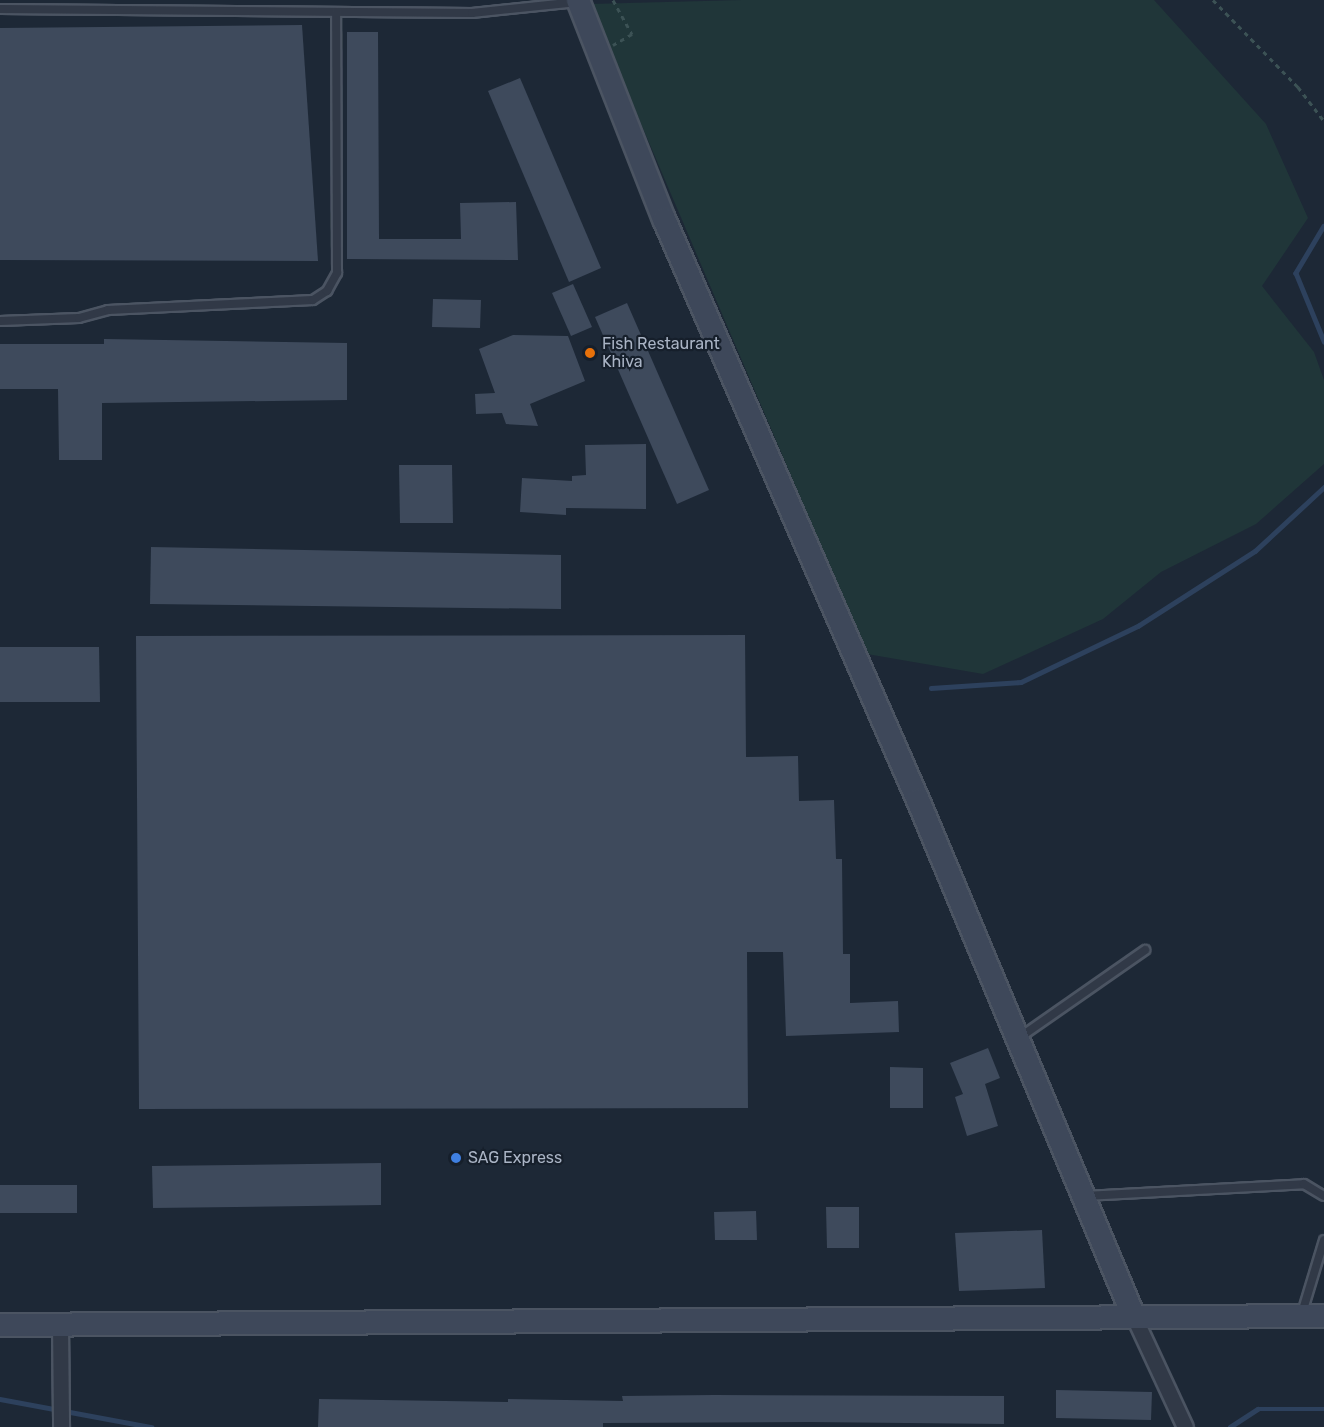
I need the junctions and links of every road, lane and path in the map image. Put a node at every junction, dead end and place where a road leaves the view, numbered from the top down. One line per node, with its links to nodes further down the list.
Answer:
1 (613, 0): 6 (path)
2 (1213, 0): 7 (path)
3 (578, 1): 5 (lane); 6 (main road)
4 (0, 9): 5 (lane)
5 (336, 12): 8 (lane)
6 (599, 53): 10 (main road)
7 (1324, 121)
8 (0, 321)
9 (1145, 950): 10 (lane)
10 (1018, 1039): 11 (main road)
11 (1083, 1196): 12 (lane); 14 (main road)
12 (1324, 1196)
13 (1324, 1240): 15 (lane)
14 (1133, 1315): 15 (main road); 17 (main road); 20 (street)
15 (1302, 1316): 16 (main road)
16 (1324, 1316)
17 (60, 1324): 18 (main road); 19 (street)
18 (0, 1325)
19 (61, 1426)
20 (1185, 1426)

